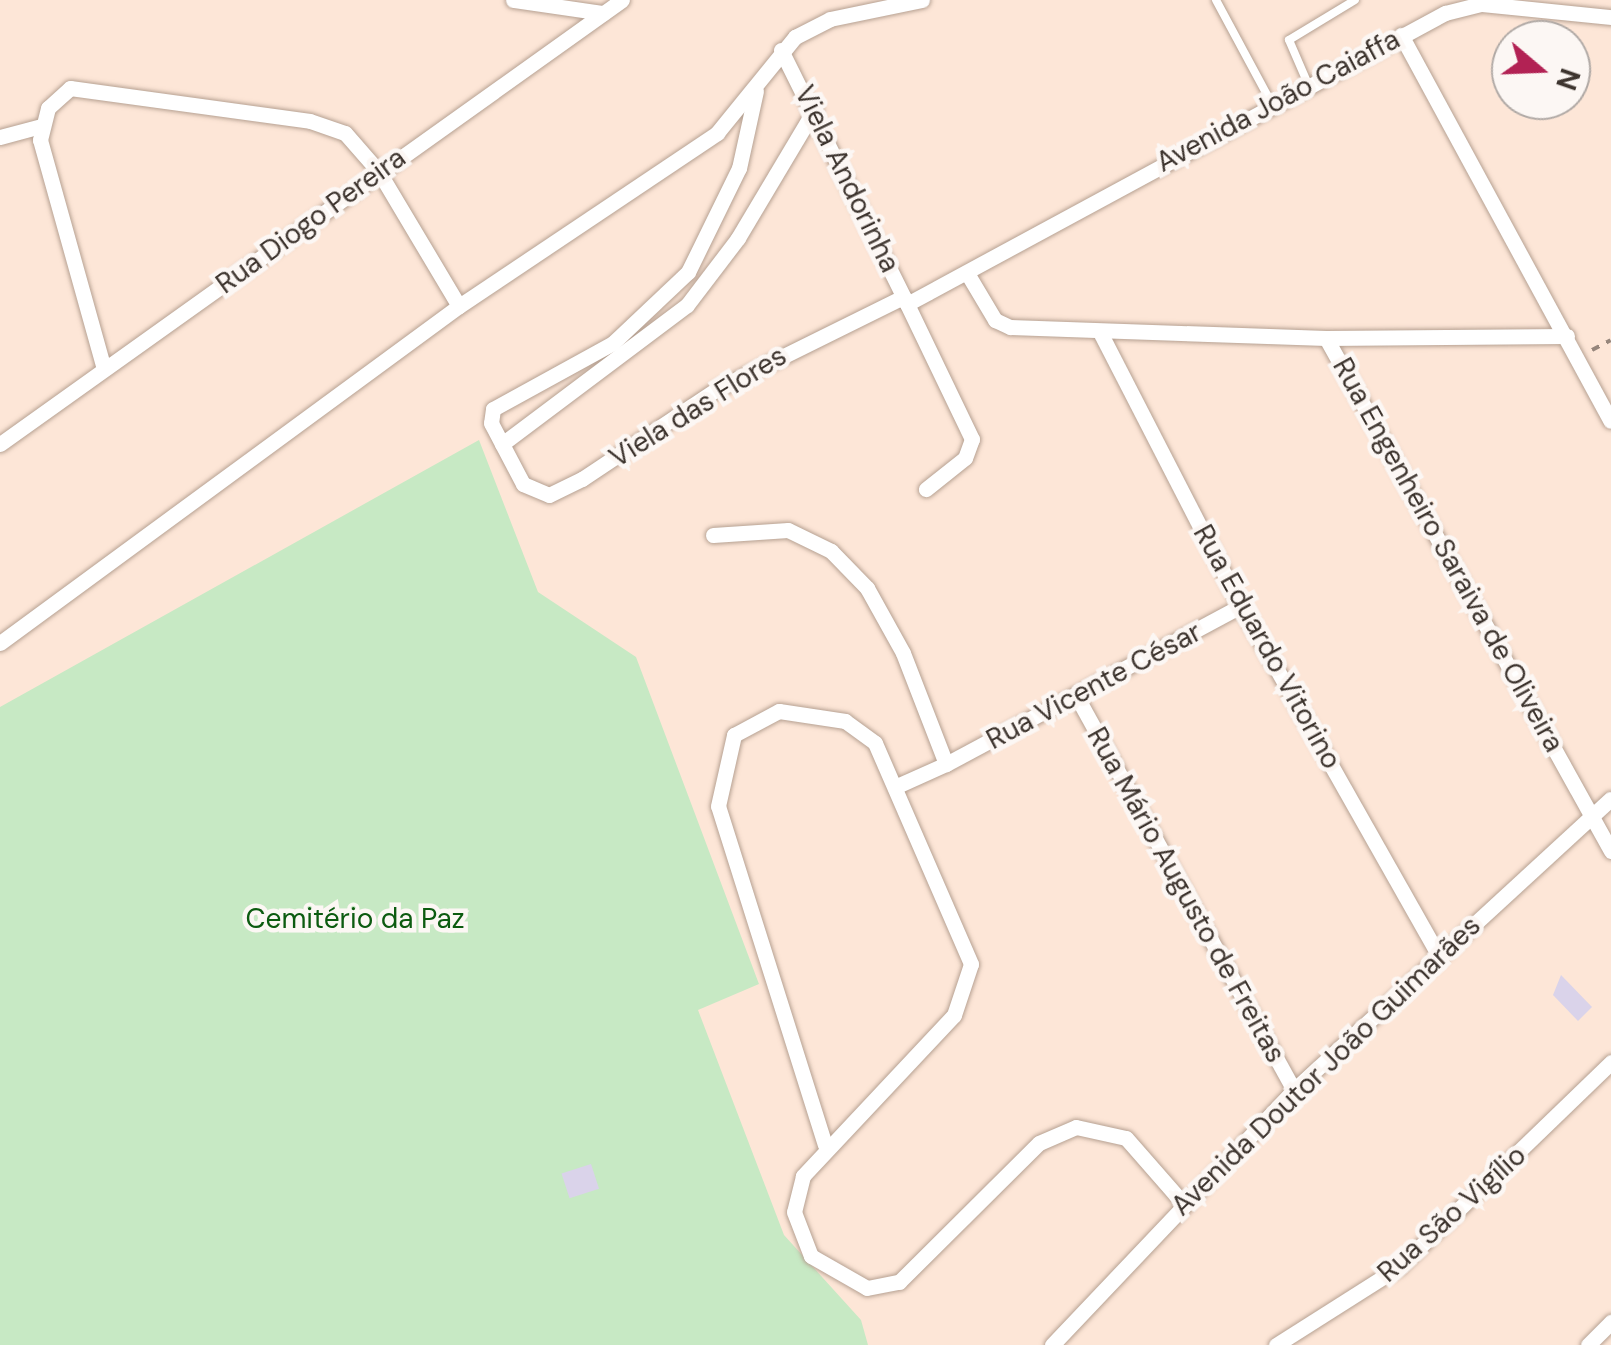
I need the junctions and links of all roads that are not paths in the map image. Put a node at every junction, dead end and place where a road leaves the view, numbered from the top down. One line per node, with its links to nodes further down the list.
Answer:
1 (513, 0): 6 (street)
2 (622, 0): 6 (street, Rua Diogo Pereira)
3 (922, 0): 9 (street)
4 (1216, 0): 12 (lane)
5 (1355, 0): 10 (lane)
6 (603, 13): 16 (street, Rua Diogo Pereira)
7 (1611, 17): 8 (street, Avenida João Caiaffa)
8 (1400, 34): 10 (street, Avenida João Caiaffa); 21 (street)
9 (782, 50): 11 (street); 13 (street, Viela Andorinha)
10 (1308, 84): 12 (street, Avenida João Caiaffa)
11 (756, 91): 19 (street); 26 (street)
12 (1272, 104): 17 (street, Avenida João Caiaffa)
13 (815, 108): 18 (street, Viela Andorinha); 26 (street)
14 (41, 126): 15 (street); 16 (street); 23 (street)
15 (0, 137)
16 (378, 172): 19 (street); 23 (street, Rua Diogo Pereira)
17 (967, 273): 18 (street, Viela Andorinha); 20 (street, Rua Engenheiro Saraiva de Oliveira)
18 (905, 301): 26 (street, Viela das Flores); 27 (street)
19 (458, 306): 30 (street)
20 (1101, 334): 22 (street, Rua Engenheiro Saraiva de Oliveira); 29 (street, Rua Eduardo Vitorino)
21 (1567, 336): 22 (street); 24 (street)
22 (1326, 338): 35 (street, Rua Engenheiro Saraiva de Oliveira)
23 (104, 369): 25 (street, Rua Diogo Pereira)
24 (1611, 421)
25 (0, 444)
26 (502, 444)
27 (926, 490)
28 (713, 535): 32 (street)
29 (1241, 606): 31 (street, Rua Vicente César); 37 (street, Rua Eduardo Vitorino)
30 (0, 643)
31 (1078, 700): 32 (street, Rua Vicente César); 39 (street, Rua Mário Augusto de Freitas)
32 (946, 764): 33 (street, Rua Vicente César)
33 (899, 785): 40 (street); 40 (street)
34 (1611, 798): 35 (street, Avenida Doutor João Guimarães)
35 (1592, 812): 36 (street, Rua Engenheiro Saraiva de Oliveira); 37 (street, Avenida Doutor João Guimarães)
36 (1611, 851)
37 (1439, 956): 39 (street, Avenida Doutor João Guimarães)
38 (1611, 1062): 44 (street, Rua São Vigílio)
39 (1294, 1090): 41 (street, Avenida Doutor João Guimarães)
40 (825, 1145): 41 (street)
41 (1182, 1202): 43 (street, Avenida Doutor João Guimarães)
42 (1611, 1322): 45 (street)
43 (1052, 1345)
44 (1276, 1345)
45 (1588, 1345)

